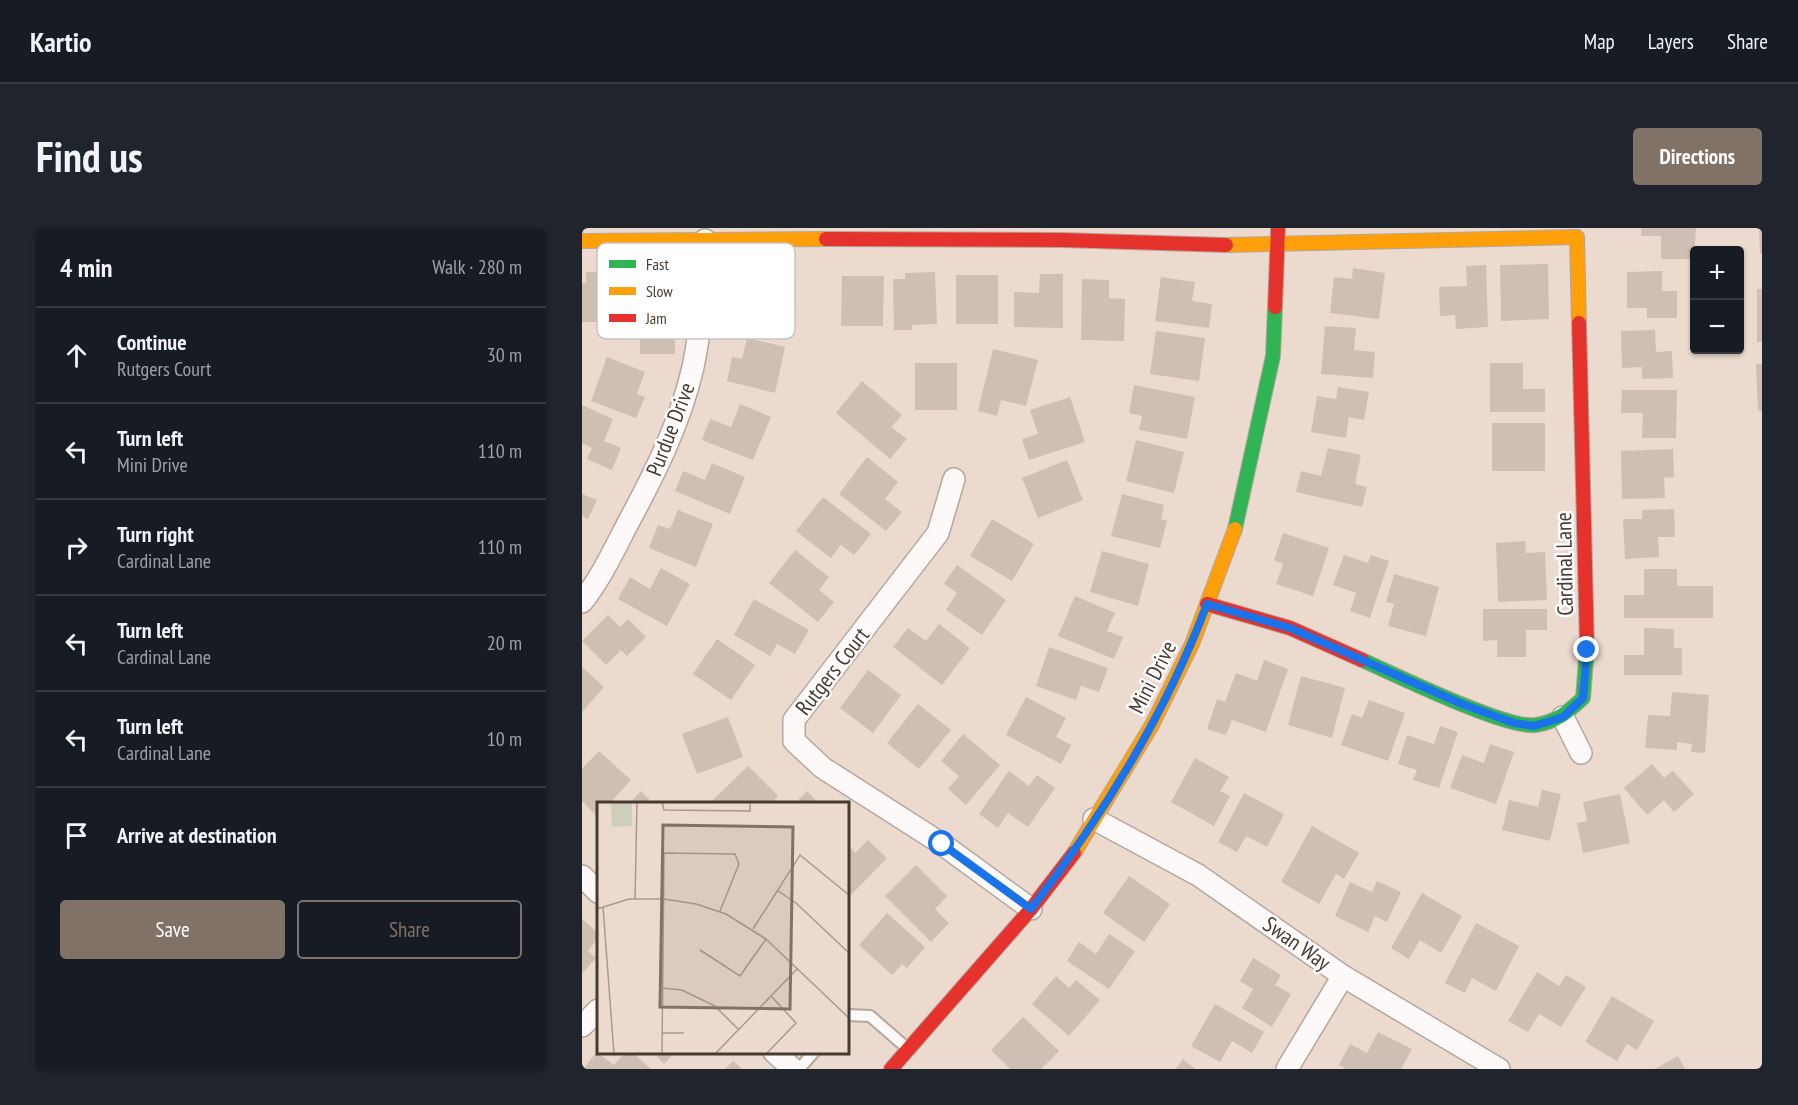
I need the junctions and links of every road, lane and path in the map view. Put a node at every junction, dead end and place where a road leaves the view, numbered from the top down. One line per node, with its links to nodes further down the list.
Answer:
1 (1278, 228): 5 (street, Mini Drive)
2 (705, 240): 3 (street); 4 (street, Purdue Drive); 5 (street)
3 (582, 241)
4 (705, 243)
5 (1278, 244): 9 (street, Mini Drive); 10 (street, Cardinal Lane)
6 (698, 339): 8 (street, Purdue Drive)
7 (954, 479): 15 (street, Rutgers Court)
8 (582, 602)
9 (1207, 604): 10 (street, Cardinal Lane); 12 (street, Mini Drive)
10 (1563, 717): 11 (street)
11 (1581, 753)
12 (1094, 819): 15 (street, Mini Drive); 16 (street, Swan Way)
13 (582, 876): 14 (street)
14 (597, 891)
15 (1031, 909): 20 (street, Mini Drive)
16 (1343, 976): 26 (street); 27 (street, Swan Way)
17 (597, 1011): 19 (street)
18 (849, 1015): 20 (lane)
19 (582, 1026)
20 (908, 1049): 25 (street, Mini Drive)
21 (775, 1054): 23 (street)
22 (813, 1054): 24 (lane)
23 (792, 1069)
24 (800, 1069)
25 (891, 1069)
26 (1287, 1069)
27 (1499, 1069)

